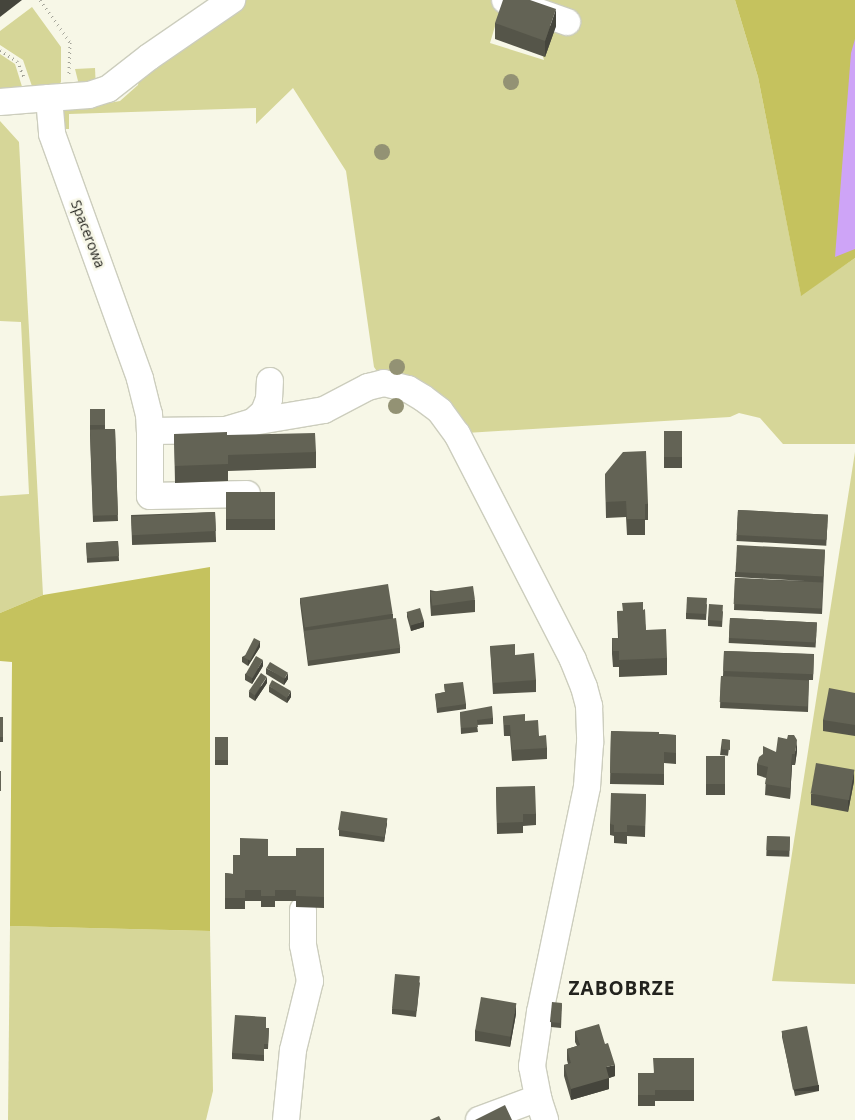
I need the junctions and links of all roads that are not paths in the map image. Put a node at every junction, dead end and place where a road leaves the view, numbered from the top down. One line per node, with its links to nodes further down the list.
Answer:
1 (232, 0): 4 (street)
2 (505, 0): 3 (street)
3 (567, 22)
4 (50, 98): 5 (street); 8 (street, Spacerowa)
5 (0, 102)
6 (270, 380): 7 (street)
7 (253, 422): 8 (street); 11 (street)
8 (150, 423): 9 (street, Spacerowa)
9 (247, 494)
10 (303, 910): 12 (street)
11 (541, 1109): 13 (street)
12 (286, 1120)
13 (479, 1120)

